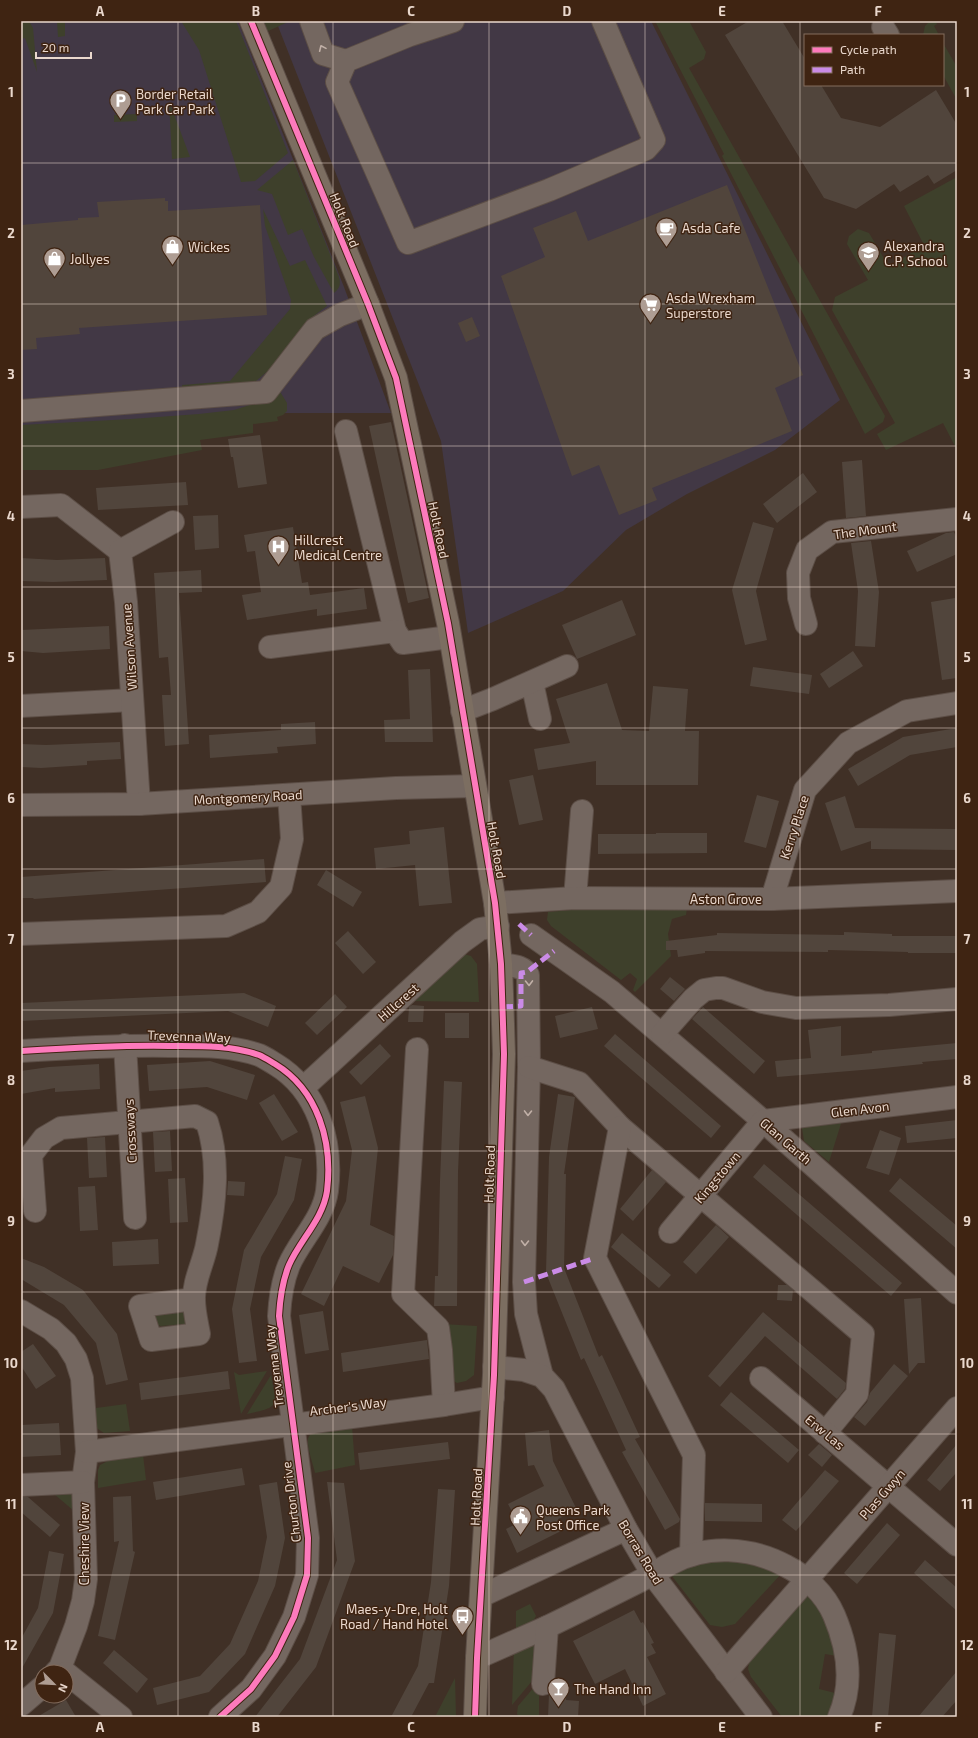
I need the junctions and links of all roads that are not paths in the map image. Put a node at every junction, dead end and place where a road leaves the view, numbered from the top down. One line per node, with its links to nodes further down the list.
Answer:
1 (251, 21): 7 (main road, Holt Road)
2 (311, 21): 6 (street, one-way to 2)
3 (453, 21): 5 (street)
4 (603, 21): 6 (street)
5 (408, 28): 6 (street)
6 (346, 60)
7 (368, 304): 8 (street); 16 (main road, Holt Road)
8 (21, 411)
9 (346, 431): 15 (street)
10 (21, 507): 13 (street)
11 (957, 519): 14 (street, The Mount)
12 (173, 522): 13 (street)
13 (120, 551): 20 (street, Wilson Avenue)
14 (806, 624)
15 (395, 631): 16 (street); 17 (street)
16 (450, 637): 23 (main road, Holt Road)
17 (270, 646)
18 (567, 666): 19 (street)
19 (532, 682): 23 (street); 24 (street)
20 (132, 700): 22 (street); 27 (street, Wilson Avenue)
21 (957, 703): 32 (street, Kerry Place)
22 (21, 706)
23 (462, 711): 25 (main road, Holt Road)
24 (540, 719)
25 (475, 786): 26 (street, Montgomery Road); 33 (main road, Holt Road)
26 (289, 795): 27 (street, Montgomery Road); 35 (street)
27 (139, 804): 28 (street, Montgomery Road)
28 (21, 805)
29 (582, 812): 31 (street)
30 (957, 891): 32 (street, Aston Grove)
31 (575, 898): 32 (street, Aston Grove); 33 (street, Aston Grove)
32 (772, 899)
33 (495, 903): 34 (main road, Holt Road)
34 (498, 926): 37 (main road, Holt Road); 44 (street, Hillcrest)
35 (21, 934)
36 (531, 935): 39 (street, Glan Garth)
37 (501, 964): 43 (street, one-way to 43); 56 (main road, Holt Road)
38 (957, 999): 39 (street)
39 (662, 1034): 46 (street, Glan Garth)
40 (125, 1045): 42 (street, Trevenna Way); 44 (street, Trevenna Way); 47 (street, Crossways)
41 (417, 1049): 60 (street)
42 (21, 1051)
43 (529, 1067): 48 (street); 57 (street, one-way to 57)
44 (303, 1088): 62 (street, Trevenna Way)
45 (957, 1097): 46 (street, Glen Avon)
46 (763, 1121): 49 (street, Kingstown); 53 (street, Glan Garth)
47 (129, 1122): 50 (street); 51 (street, Crossways); 54 (street)
48 (620, 1127): 49 (street); 70 (street)
49 (701, 1196): 52 (street, Kingstown); 63 (street)
50 (35, 1210)
51 (135, 1218)
52 (670, 1232)
53 (957, 1293)
54 (194, 1299)
55 (21, 1311): 64 (street)
56 (494, 1367): 57 (street); 59 (main road, Holt Road)
57 (542, 1376): 68 (street, Borras Road)
58 (761, 1378): 63 (street, Erw Las)
59 (493, 1397): 60 (street, Archer's Way); 73 (main road, Holt Road)
60 (444, 1405): 62 (street, Archer's Way)
61 (957, 1408): 67 (street, Plas Gwyn)
62 (293, 1424): 64 (street, Archer's Way); 83 (street, Churton Drive)
63 (825, 1433): 67 (street, Erw Las)
64 (87, 1452): 65 (street)
65 (83, 1482): 66 (street); 76 (street, Cheshire View)
66 (21, 1486)
67 (888, 1487): 69 (street, Erw Las); 72 (street, Plas Gwyn)
68 (626, 1529): 71 (street, Borras Road); 73 (street)
69 (957, 1545)
70 (691, 1555): 71 (street); 72 (street)
71 (652, 1575): 74 (street); 77 (street, Borras Road)
72 (807, 1580): 77 (street, Plas Gwyn); 86 (street)
73 (481, 1596): 75 (main road, Holt Road)
74 (546, 1628): 75 (street); 79 (street)
75 (477, 1658): 84 (main road, Holt Road)
76 (64, 1664)
77 (726, 1672): 85 (street, Borras Road)
78 (74, 1680): 82 (street)
79 (543, 1684)
80 (34, 1693): 81 (street)
81 (21, 1704)
82 (121, 1717)
83 (220, 1717)
84 (476, 1717)
85 (761, 1717)
86 (839, 1717)

